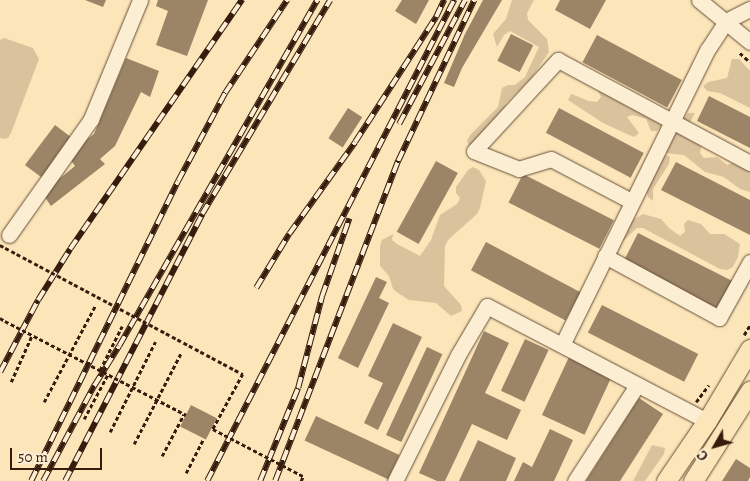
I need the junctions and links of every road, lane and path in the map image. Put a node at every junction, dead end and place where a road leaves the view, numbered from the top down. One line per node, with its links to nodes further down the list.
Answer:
1 (140, 0): 9 (street)
2 (698, 0): 4 (street)
3 (750, 9): 4 (street)
4 (726, 21): 5 (street); 6 (street)
5 (750, 42)
6 (671, 122): 7 (street); 8 (street); 8 (street)
7 (750, 163)
8 (631, 201): 10 (street)
9 (5, 240): 36 (path, bridge)
10 (605, 256): 11 (street); 16 (street)
11 (750, 262)
12 (95, 306): 19 (path)
13 (0, 318): 15 (path, bridge)
14 (122, 326): 21 (path)
15 (32, 335): 19 (path, bridge); 23 (path)
16 (565, 339)
17 (155, 342): 25 (path)
18 (750, 349): 30 (main road)
19 (68, 353): 21 (path, bridge); 28 (path)
20 (181, 353): 27 (path)
21 (100, 370): 22 (path, bridge)
22 (108, 374): 25 (path, bridge); 29 (path)
23 (11, 382)
24 (638, 386): 30 (street); 37 (street); 38 (street)
25 (133, 387): 27 (path, bridge); 31 (path)
26 (750, 391): 40 (main road)
27 (156, 399): 33 (path); 34 (path, bridge)
28 (44, 402)
29 (84, 420)
30 (707, 421): 39 (main road)
31 (110, 432)
32 (204, 438): 35 (path)
33 (134, 444)
34 (162, 456)
35 (186, 474)
36 (301, 481)
37 (396, 481)
38 (575, 481)
39 (666, 481)
40 (693, 481)

